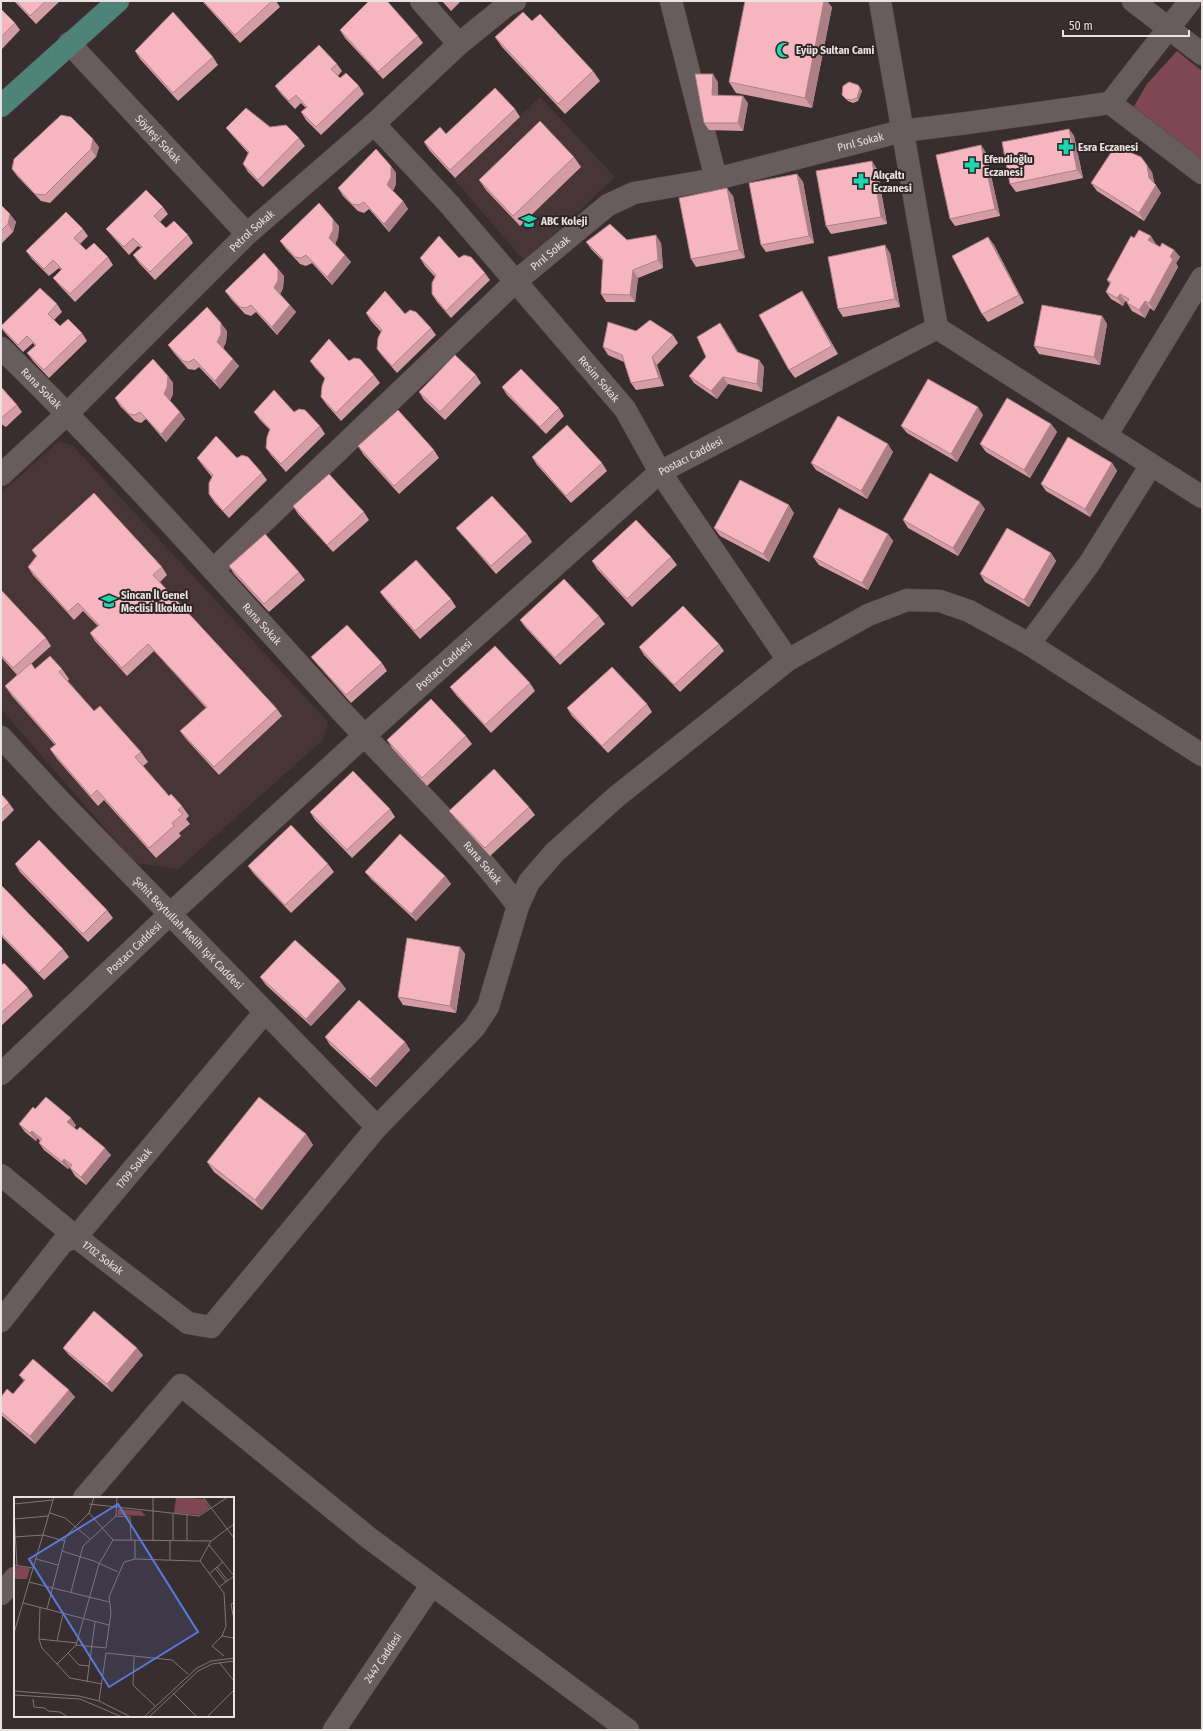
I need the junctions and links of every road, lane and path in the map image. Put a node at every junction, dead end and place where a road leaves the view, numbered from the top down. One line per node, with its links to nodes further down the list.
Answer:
1 (118, 1): 9 (main road)
2 (421, 1): 10 (street)
3 (515, 1): 10 (street, Petrol Sokak)
4 (671, 1): 17 (street)
5 (880, 1): 15 (street)
6 (1133, 1): 8 (street)
7 (1190, 1): 8 (street)
8 (1169, 29): 11 (street); 12 (street)
9 (70, 43): 13 (main road); 18 (street, Söyleşi Sokak)
10 (459, 44): 14 (street, Petrol Sokak)
11 (1202, 54)
12 (1110, 103): 15 (street, Pırıl Sokak); 16 (street)
13 (1, 106)
14 (374, 124): 18 (street, Petrol Sokak); 20 (street, Resim Sokak)
15 (902, 131): 17 (street, Pırıl Sokak); 21 (street)
16 (1202, 173)
17 (716, 179): 20 (street, Pırıl Sokak)
18 (247, 234): 23 (street, Petrol Sokak)
19 (1202, 278): 24 (street)
20 (515, 282): 26 (street, Resim Sokak); 29 (street, Pırıl Sokak)
21 (937, 328): 24 (street); 26 (street, Postacı Caddesi)
22 (1, 348): 23 (street, Rana Sokak)
23 (68, 413): 27 (street, Petrol Sokak); 29 (street, Rana Sokak)
24 (1106, 436): 25 (street)
25 (1151, 465): 28 (street); 30 (street)
26 (660, 472): 31 (street, Resim Sokak); 32 (street, Postacı Caddesi)
27 (1, 475)
28 (1202, 497)
29 (213, 570): 32 (street, Rana Sokak)
30 (1029, 644): 31 (street); 34 (street)
31 (788, 660): 35 (street)
32 (364, 736): 35 (street, Rana Sokak); 36 (street, Postacı Caddesi)
33 (1, 739): 36 (street, Şehit Beytullah Melih Işık Caddesi)
34 (1202, 755)
35 (518, 906): 39 (street)
36 (170, 914): 37 (street, Şehit Beytullah Melih Işık Caddesi); 38 (street, Postacı Caddesi)
37 (265, 1012): 39 (street, Şehit Beytullah Melih Işık Caddesi); 41 (street, 1709 Sokak)
38 (1, 1074)
39 (377, 1127): 41 (street, 1702 Sokak)
40 (1, 1175): 41 (street, 1702 Sokak)
41 (76, 1237): 42 (street, 1709 Sokak)
42 (1, 1321)
43 (85, 1497): 45 (street)
44 (14, 1579): 46 (street)
45 (431, 1586): 47 (street, 2447 Caddesi); 48 (street)
46 (1, 1594)
47 (334, 1730)
48 (628, 1730)

